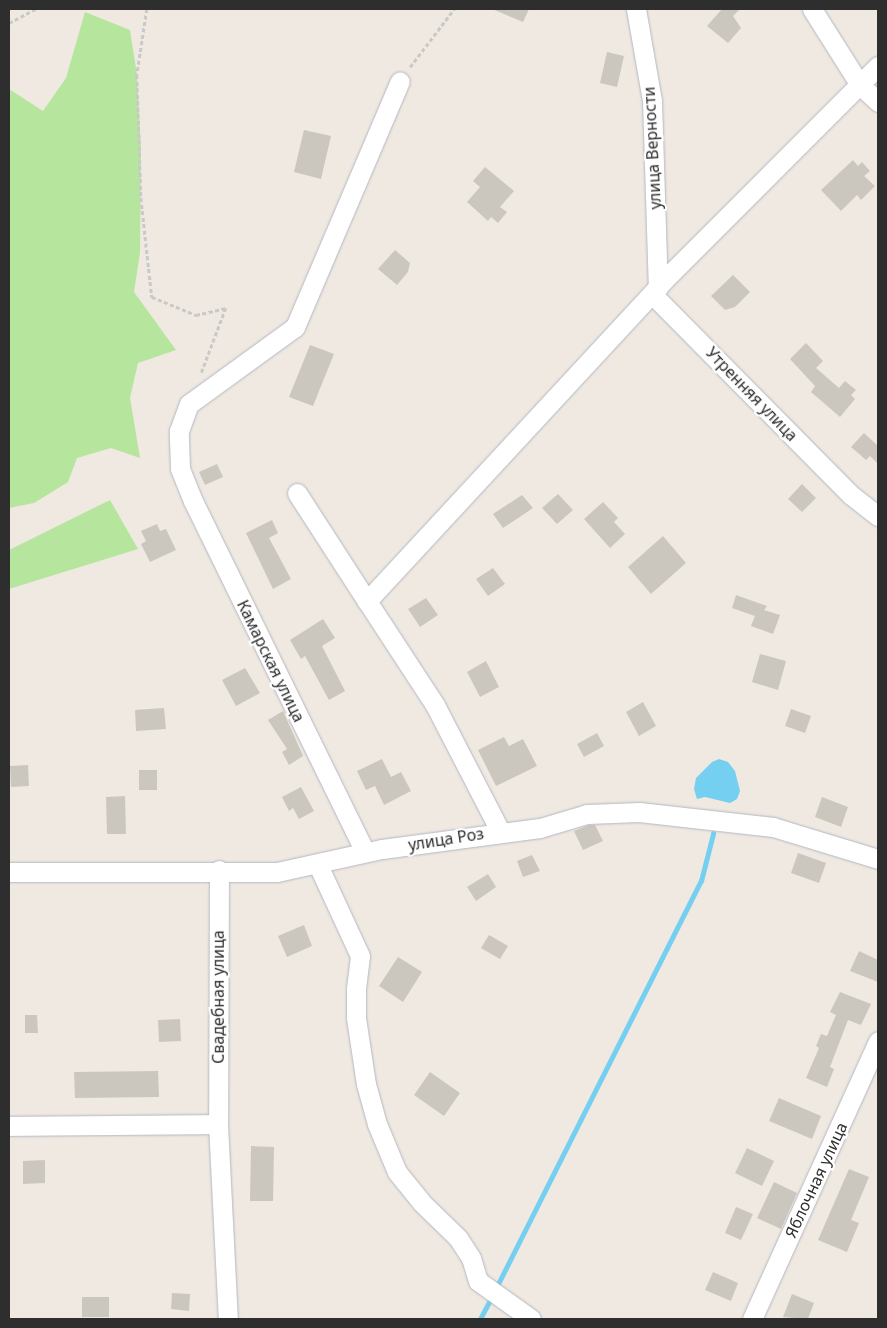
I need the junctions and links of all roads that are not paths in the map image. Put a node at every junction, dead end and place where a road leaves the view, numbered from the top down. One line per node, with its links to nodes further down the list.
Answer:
1 (636, 9): 7 (street, улица Верности)
2 (812, 9): 5 (street)
3 (878, 66): 5 (street)
4 (400, 81): 12 (street, Камарская улица)
5 (860, 85): 6 (street); 7 (street)
6 (878, 102)
7 (655, 291): 9 (street, Утренняя улица); 10 (street)
8 (298, 494): 10 (street)
9 (878, 516)
10 (367, 600): 11 (street)
11 (500, 831): 12 (street, улица Роз); 13 (street, улица Роз)
12 (365, 852): 14 (street, улица Роз)
13 (878, 858)
14 (318, 865): 15 (street, улица Роз); 22 (street)
15 (219, 870): 16 (street, улица Роз); 18 (street, Свадебная улица)
16 (9, 872)
17 (878, 1041): 23 (street, Яблочная улица)
18 (218, 1124): 19 (street); 21 (street, Свадебная улица)
19 (9, 1126): 20 (street)
20 (9, 1134)
21 (228, 1319)
22 (531, 1319)
23 (752, 1319)

